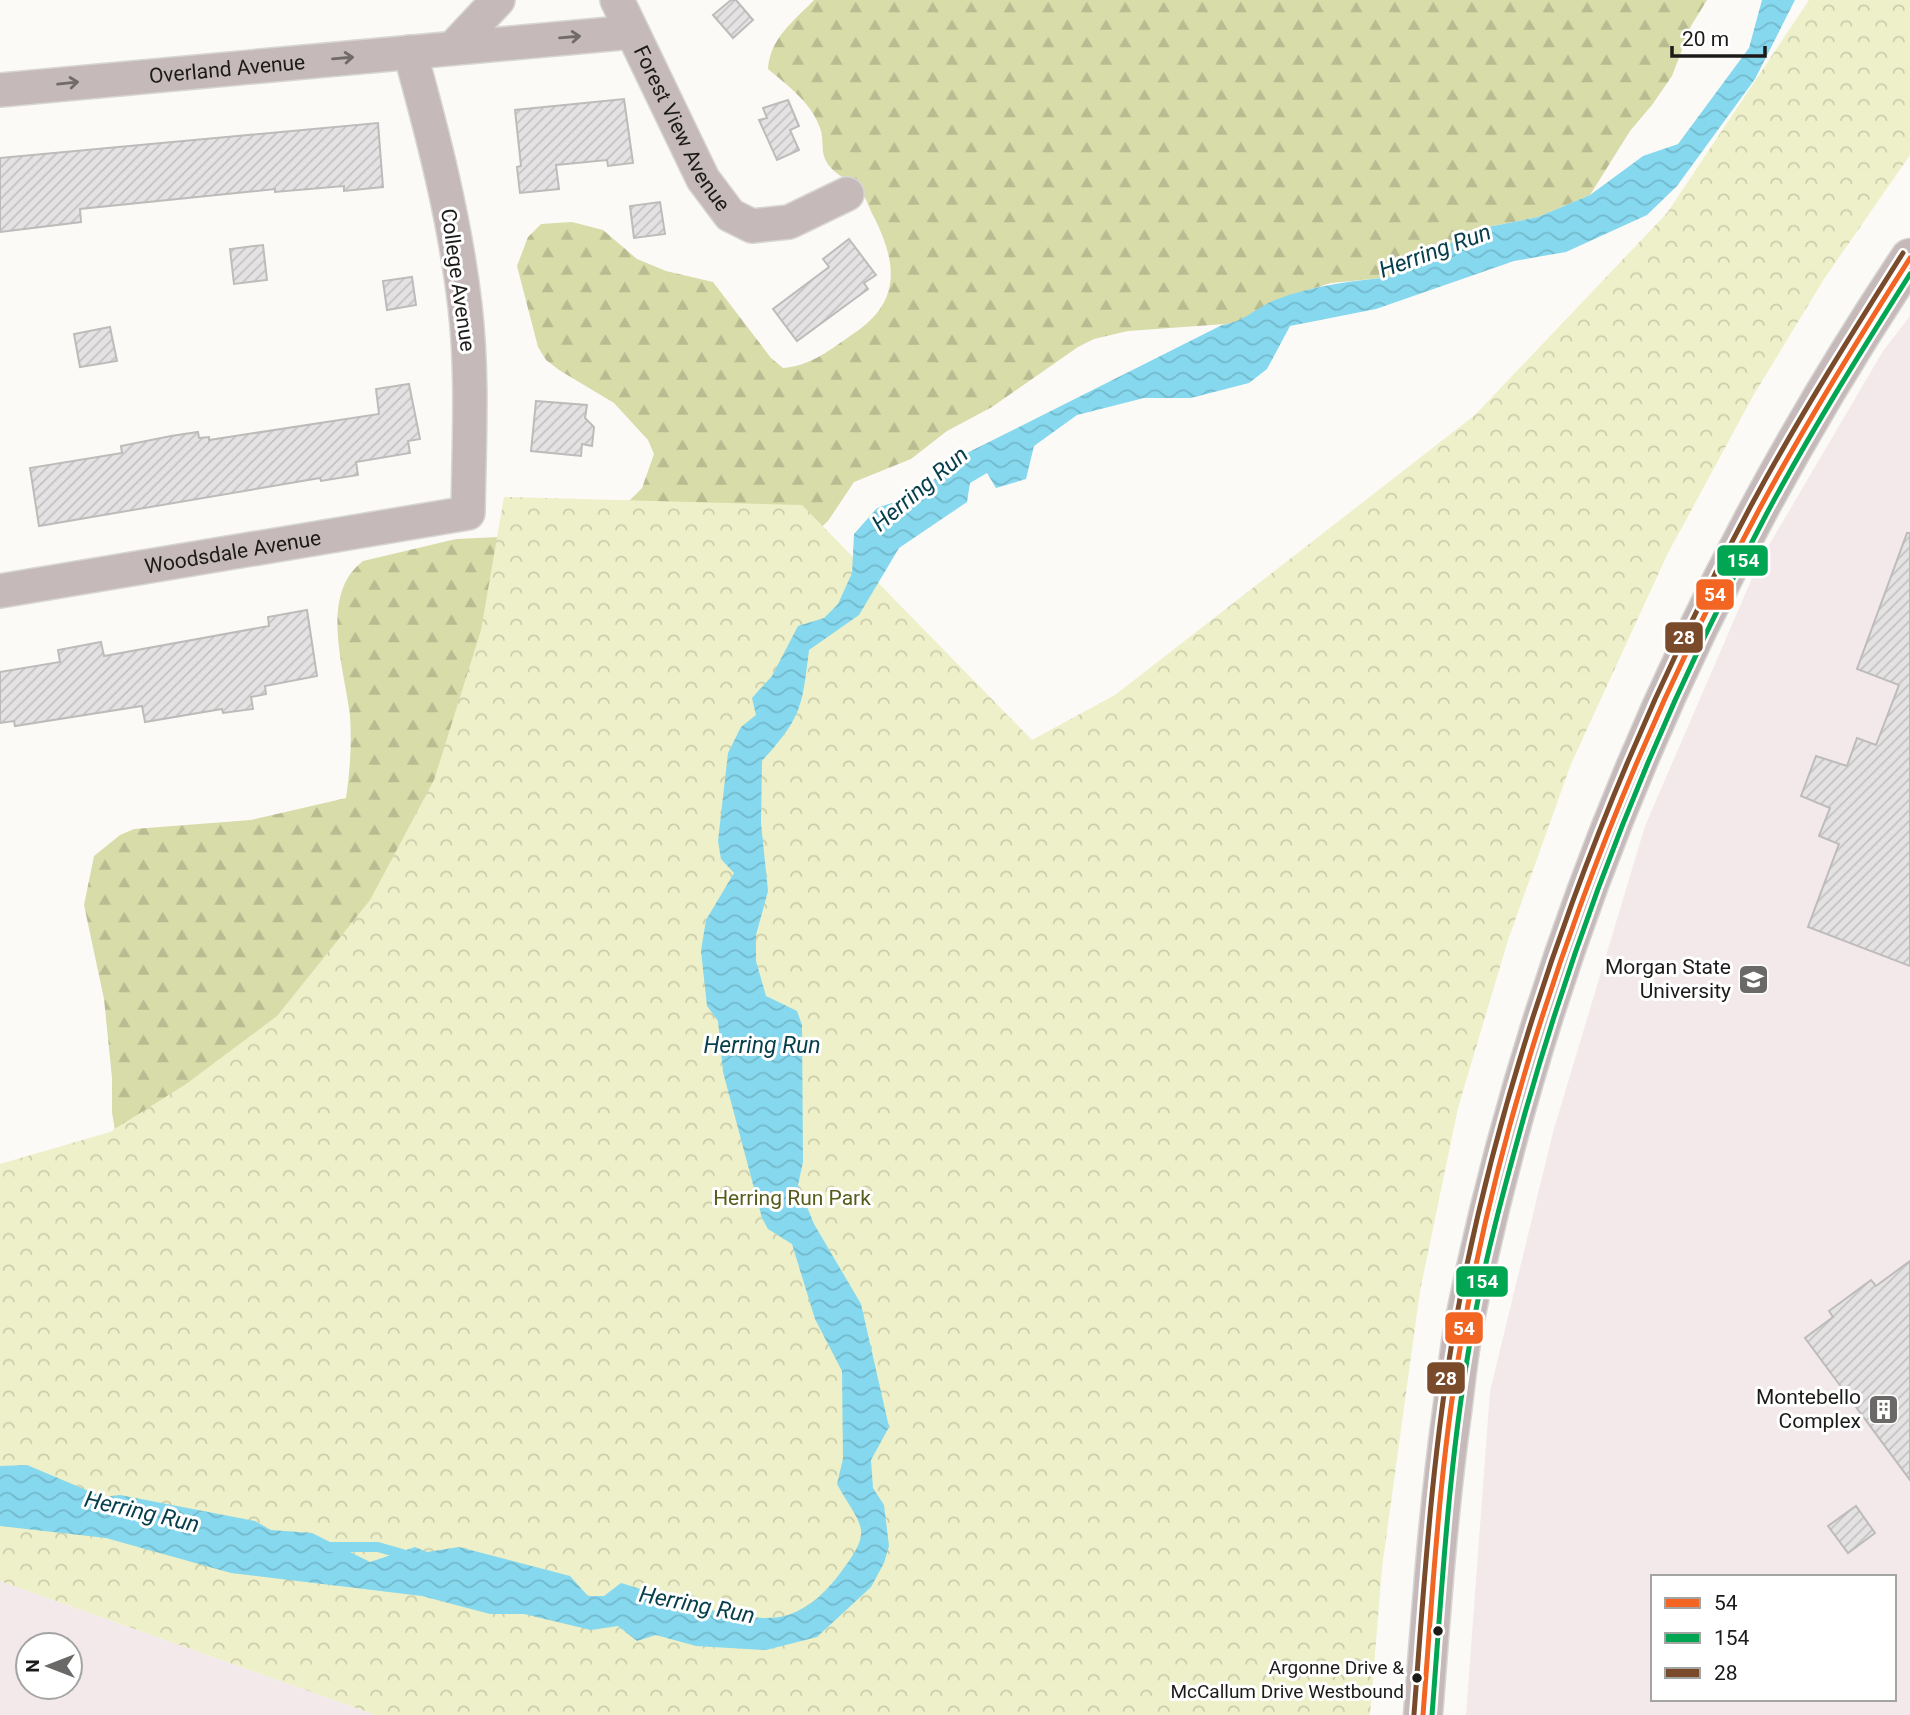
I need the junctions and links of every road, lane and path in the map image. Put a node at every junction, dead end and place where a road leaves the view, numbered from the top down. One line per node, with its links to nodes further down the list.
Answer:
1 (498, 0): 4 (street)
2 (617, 0): 3 (street, Forest View Avenue)
3 (632, 32): 4 (street, Overland Avenue, one-way to 3); 7 (street, Forest View Avenue)
4 (453, 48): 5 (street, Overland Avenue)
5 (410, 52): 6 (street, Overland Avenue, one-way to 5); 9 (street, College Avenue)
6 (0, 90)
7 (847, 194)
8 (1910, 258): 11 (main road)
9 (468, 513): 10 (street, Woodsdale Avenue)
10 (0, 591)
11 (1423, 1715)

